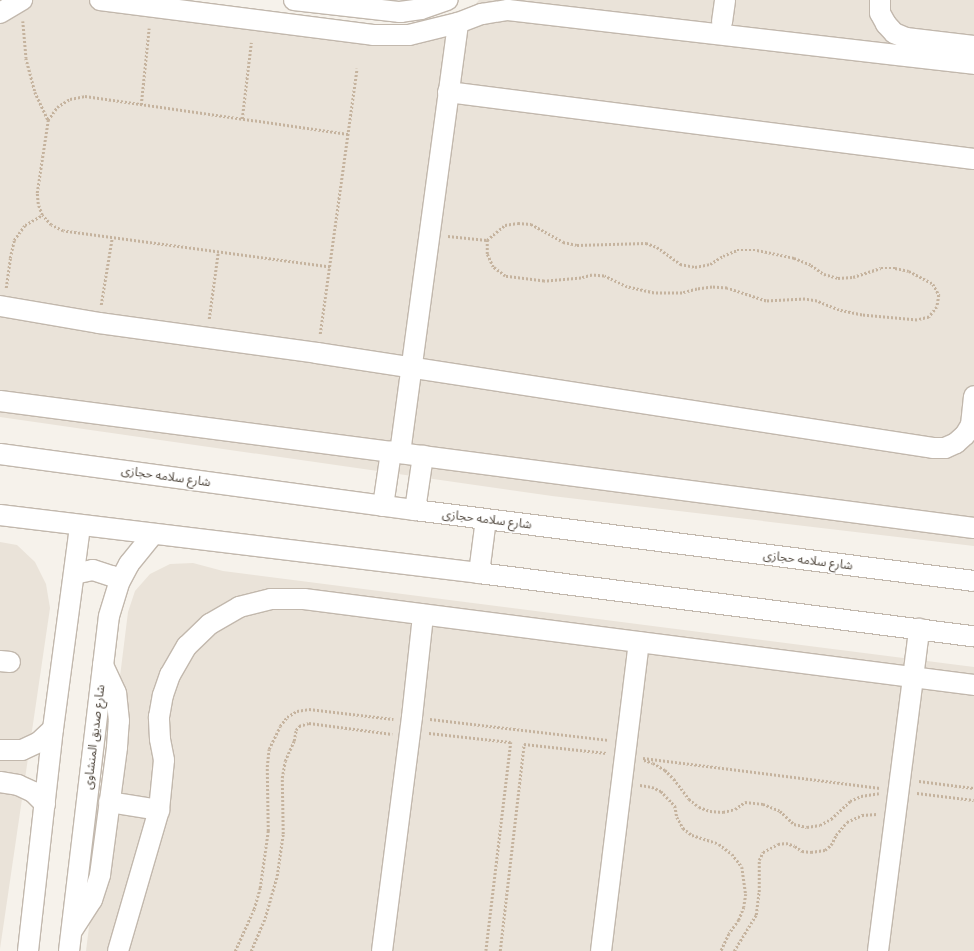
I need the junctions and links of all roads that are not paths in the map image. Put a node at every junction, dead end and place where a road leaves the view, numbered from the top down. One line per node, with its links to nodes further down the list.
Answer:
1 (21, 0): 7 (street)
2 (100, 0): 9 (street)
3 (294, 0): 4 (street)
4 (447, 0)
5 (725, 0): 8 (street)
6 (880, 0): 10 (street)
7 (0, 13)
8 (722, 22)
9 (458, 23): 11 (street); 12 (street)
10 (974, 46)
11 (974, 64)
12 (448, 92): 13 (street); 15 (street)
13 (974, 159)
14 (2, 307): 15 (street)
15 (411, 368): 16 (street); 18 (street)
16 (974, 396)
17 (0, 401): 18 (street)
18 (396, 452): 20 (street); 21 (street)
19 (0, 454): 21 (street, شارع سلامه حجازى)
20 (423, 456): 22 (street); 26 (street)
21 (383, 506): 22 (street, شارع سلامه حجازى)
22 (415, 510): 24 (street, شارع سلامه حجازى)
23 (0, 515): 25 (street)
24 (486, 519): 28 (street); 31 (street, شارع سلامه حجازى)
25 (80, 526): 27 (street); 29 (street)
26 (974, 528)
27 (153, 534): 28 (street); 30 (street, شارع صديق المنشاوى)
28 (479, 573): 33 (street)
29 (74, 574): 30 (street); 39 (street)
30 (120, 581): 36 (street, شارع صديق المنشاوى)
31 (974, 581)
32 (422, 615): 35 (street); 44 (street); 48 (street)
33 (919, 629): 34 (street); 37 (street)
34 (974, 636)
35 (639, 642): 37 (street); 49 (street)
36 (103, 664): 42 (street); 45 (street, شارع صديق المنشاوى)
37 (913, 677): 38 (street); 50 (street)
38 (974, 685)
39 (53, 729): 40 (street); 43 (street)
40 (0, 750)
41 (0, 782): 43 (street)
42 (109, 802): 44 (street); 45 (street)
43 (45, 804): 46 (street)
44 (159, 810): 47 (street)
45 (70, 942)
46 (28, 951)
47 (118, 951)
48 (382, 951)
49 (601, 951)
50 (878, 951)

